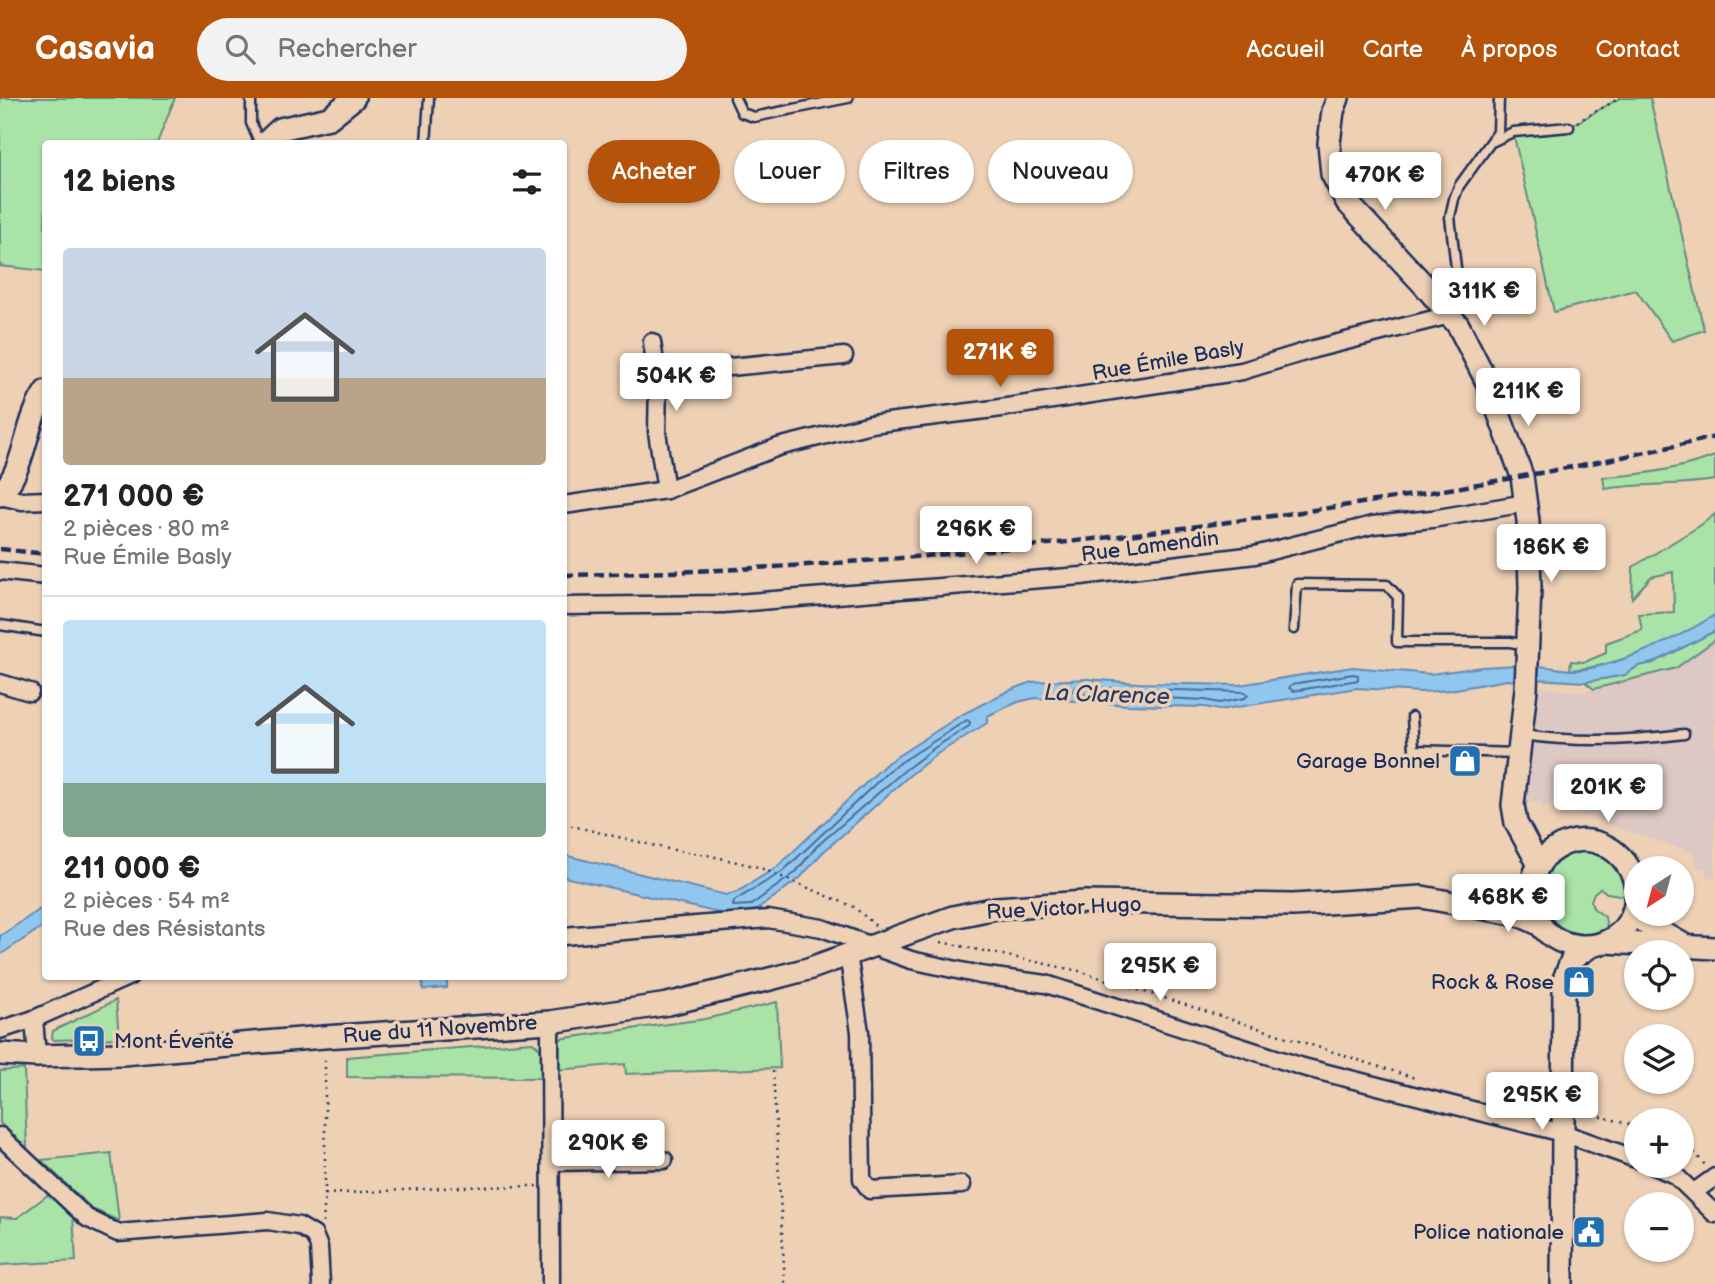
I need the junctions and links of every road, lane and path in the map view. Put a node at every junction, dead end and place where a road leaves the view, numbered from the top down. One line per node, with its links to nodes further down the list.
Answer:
1 (251, 98): 10 (lane)
2 (354, 98): 11 (main road)
3 (429, 98): 12 (lane)
4 (735, 98): 5 (lane)
5 (848, 98)
6 (1338, 98): 14 (main road)
7 (1499, 98): 13 (lane)
8 (1620, 98): 9 (path)
9 (1569, 127): 13 (lane)
10 (260, 140)
11 (267, 140)
12 (426, 140)
13 (1491, 142): 14 (lane)
14 (1449, 313): 19 (street, Rue Émile Basly); 22 (main road)
15 (652, 342): 17 (street)
16 (844, 356): 17 (street)
17 (658, 382): 19 (street)
18 (42, 398): 20 (main road)
19 (666, 490): 23 (street, Rue Émile Basly)
20 (0, 496): 21 (street)
21 (42, 500)
22 (1526, 503): 26 (street, Rue Lamendin); 30 (main road)
23 (567, 505)
24 (0, 571): 25 (street)
25 (42, 576)
26 (567, 606)
27 (0, 625): 29 (lane)
28 (1294, 629): 30 (lane)
29 (42, 631)
30 (1527, 655): 35 (main road)
31 (0, 683): 32 (street)
32 (30, 692)
33 (1412, 717): 35 (lane)
34 (1684, 734): 35 (lane)
35 (1519, 744): 37 (main road)
36 (567, 825): 47 (path)
37 (1521, 830): 38 (main road); 40 (main road)
38 (1568, 843): 39 (main road); 40 (main road)
39 (1624, 859)
40 (1539, 865): 41 (main road)
41 (1531, 885): 42 (main road); 45 (main road)
42 (1489, 908): 45 (main road, Rue Victor Hugo); 47 (main road, Rue Victor Hugo)
43 (1625, 926): 50 (main road)
44 (1650, 926): 48 (main road)
45 (1545, 929): 50 (main road); 55 (main road)
46 (567, 936): 47 (street)
47 (875, 936): 54 (main road, Rue du 11 Novembre); 67 (street)
48 (1675, 940)
49 (937, 941): 64 (path)
50 (1599, 944): 51 (main road); 55 (main road)
51 (1624, 945)
52 (1694, 947): 53 (main road)
53 (1715, 948)
54 (848, 954): 58 (main road, Rue du 11 Novembre); 75 (street)
55 (1564, 979): 65 (main road)
56 (121, 980): 57 (street)
57 (34, 1019): 59 (street); 61 (street)
58 (550, 1022): 61 (main road, Rue du 11 Novembre); 72 (street)
59 (0, 1030)
60 (0, 1054): 61 (main road, Rue du 11 Novembre)
61 (37, 1056)
62 (325, 1060): 78 (path)
63 (774, 1071): 83 (path)
64 (1422, 1081)
65 (1564, 1109): 66 (path); 67 (main road)
66 (1624, 1123)
67 (1563, 1133): 70 (street); 84 (main road)
68 (0, 1136): 80 (street)
69 (1694, 1152): 73 (path)
70 (1624, 1155)
71 (664, 1160): 72 (street)
72 (551, 1162): 76 (street)
73 (1711, 1172): 77 (street)
74 (1678, 1178): 77 (street)
75 (961, 1185)
76 (551, 1186): 78 (path); 82 (street)
77 (1694, 1192): 79 (street)
78 (325, 1194): 80 (path)
79 (1715, 1214)
80 (319, 1247): 81 (street)
81 (321, 1284)
82 (551, 1284)
83 (785, 1284)
84 (1562, 1284)

